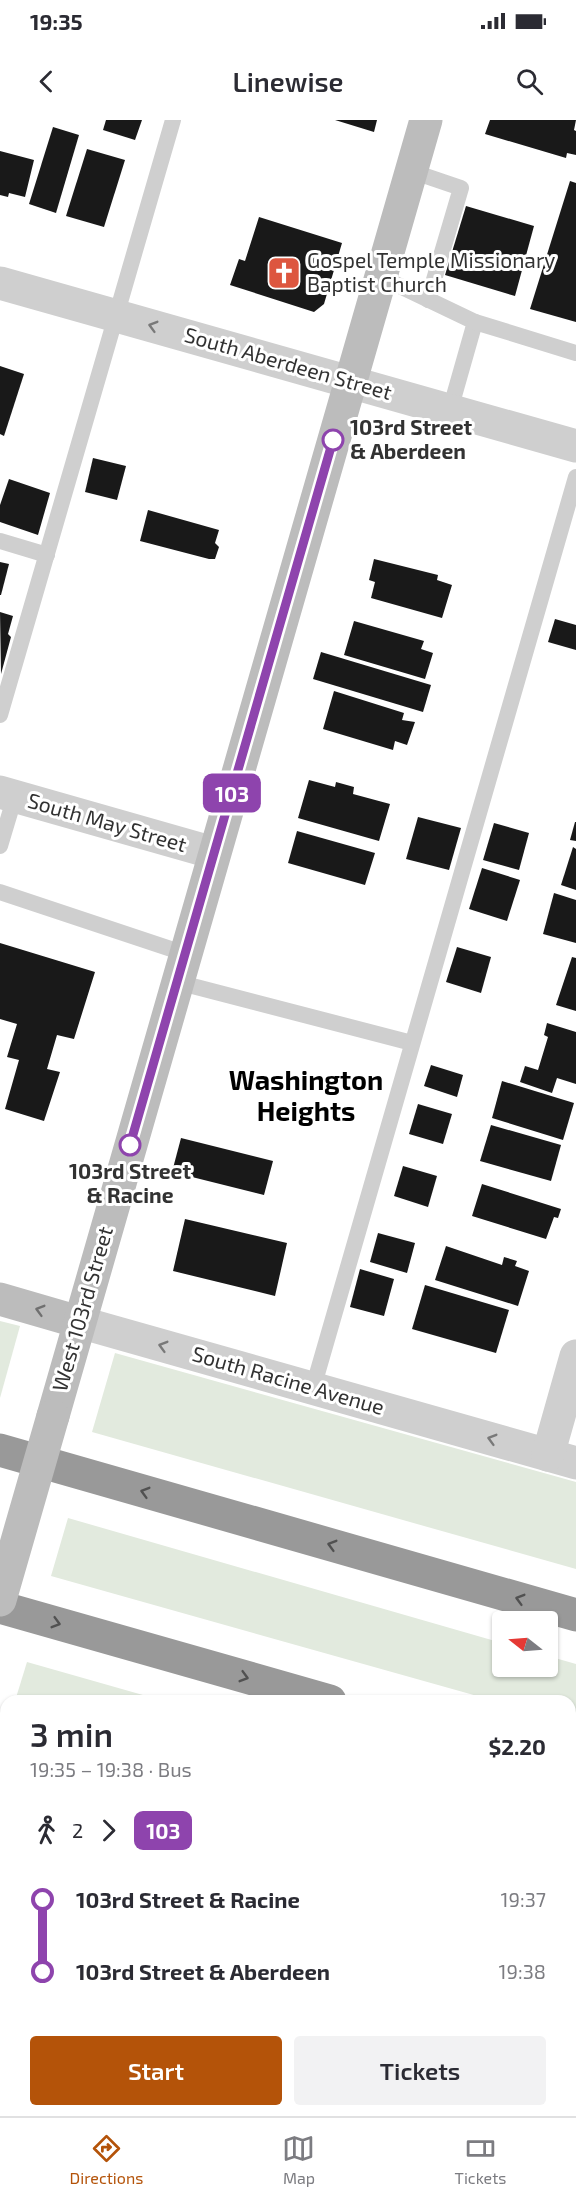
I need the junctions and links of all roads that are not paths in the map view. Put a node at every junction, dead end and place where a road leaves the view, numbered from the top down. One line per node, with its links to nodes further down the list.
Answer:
1 (173, 120): 7 (lane)
2 (426, 120): 3 (main road, West 103rd Street)
3 (411, 171): 4 (main road, West 103rd Street); 6 (lane)
4 (381, 277): 6 (lane); 10 (main road, West 103rd Street)
5 (0, 283): 7 (street, South Aberdeen Street)
6 (428, 300): 8 (lane)
7 (116, 316): 10 (street, South Aberdeen Street, one-way to 7); 15 (lane)
8 (475, 322): 9 (lane); 11 (lane)
9 (576, 353)
10 (350, 382): 11 (street, South Aberdeen Street); 19 (main road, West 103rd Street)
11 (450, 410): 12 (street, South Aberdeen Street)
12 (576, 446)
13 (576, 477): 22 (lane)
14 (0, 541): 15 (lane)
15 (47, 555): 16 (lane)
16 (0, 715)
17 (8, 794): 18 (lane); 19 (street, South May Street)
18 (0, 846)
19 (214, 853): 21 (main road, West 103rd Street)
20 (0, 891): 21 (lane)
21 (181, 968): 22 (lane); 24 (main road, West 103rd Street)
22 (412, 1043): 26 (lane)
23 (0, 1299): 24 (main road, South Racine Avenue, one-way to 23)
24 (79, 1322): 26 (street, South Racine Avenue, one-way to 24); 29 (main road, West 103rd Street, bridge)
25 (576, 1356): 28 (street)
26 (313, 1388): 28 (street, South Racine Avenue, one-way to 26)
27 (0, 1450): 31 (highway, one-way to 27)
28 (562, 1459)
29 (0, 1600)
30 (0, 1607): 32 (highway, one-way to 32)
31 (576, 1615)
32 (309, 1695)

